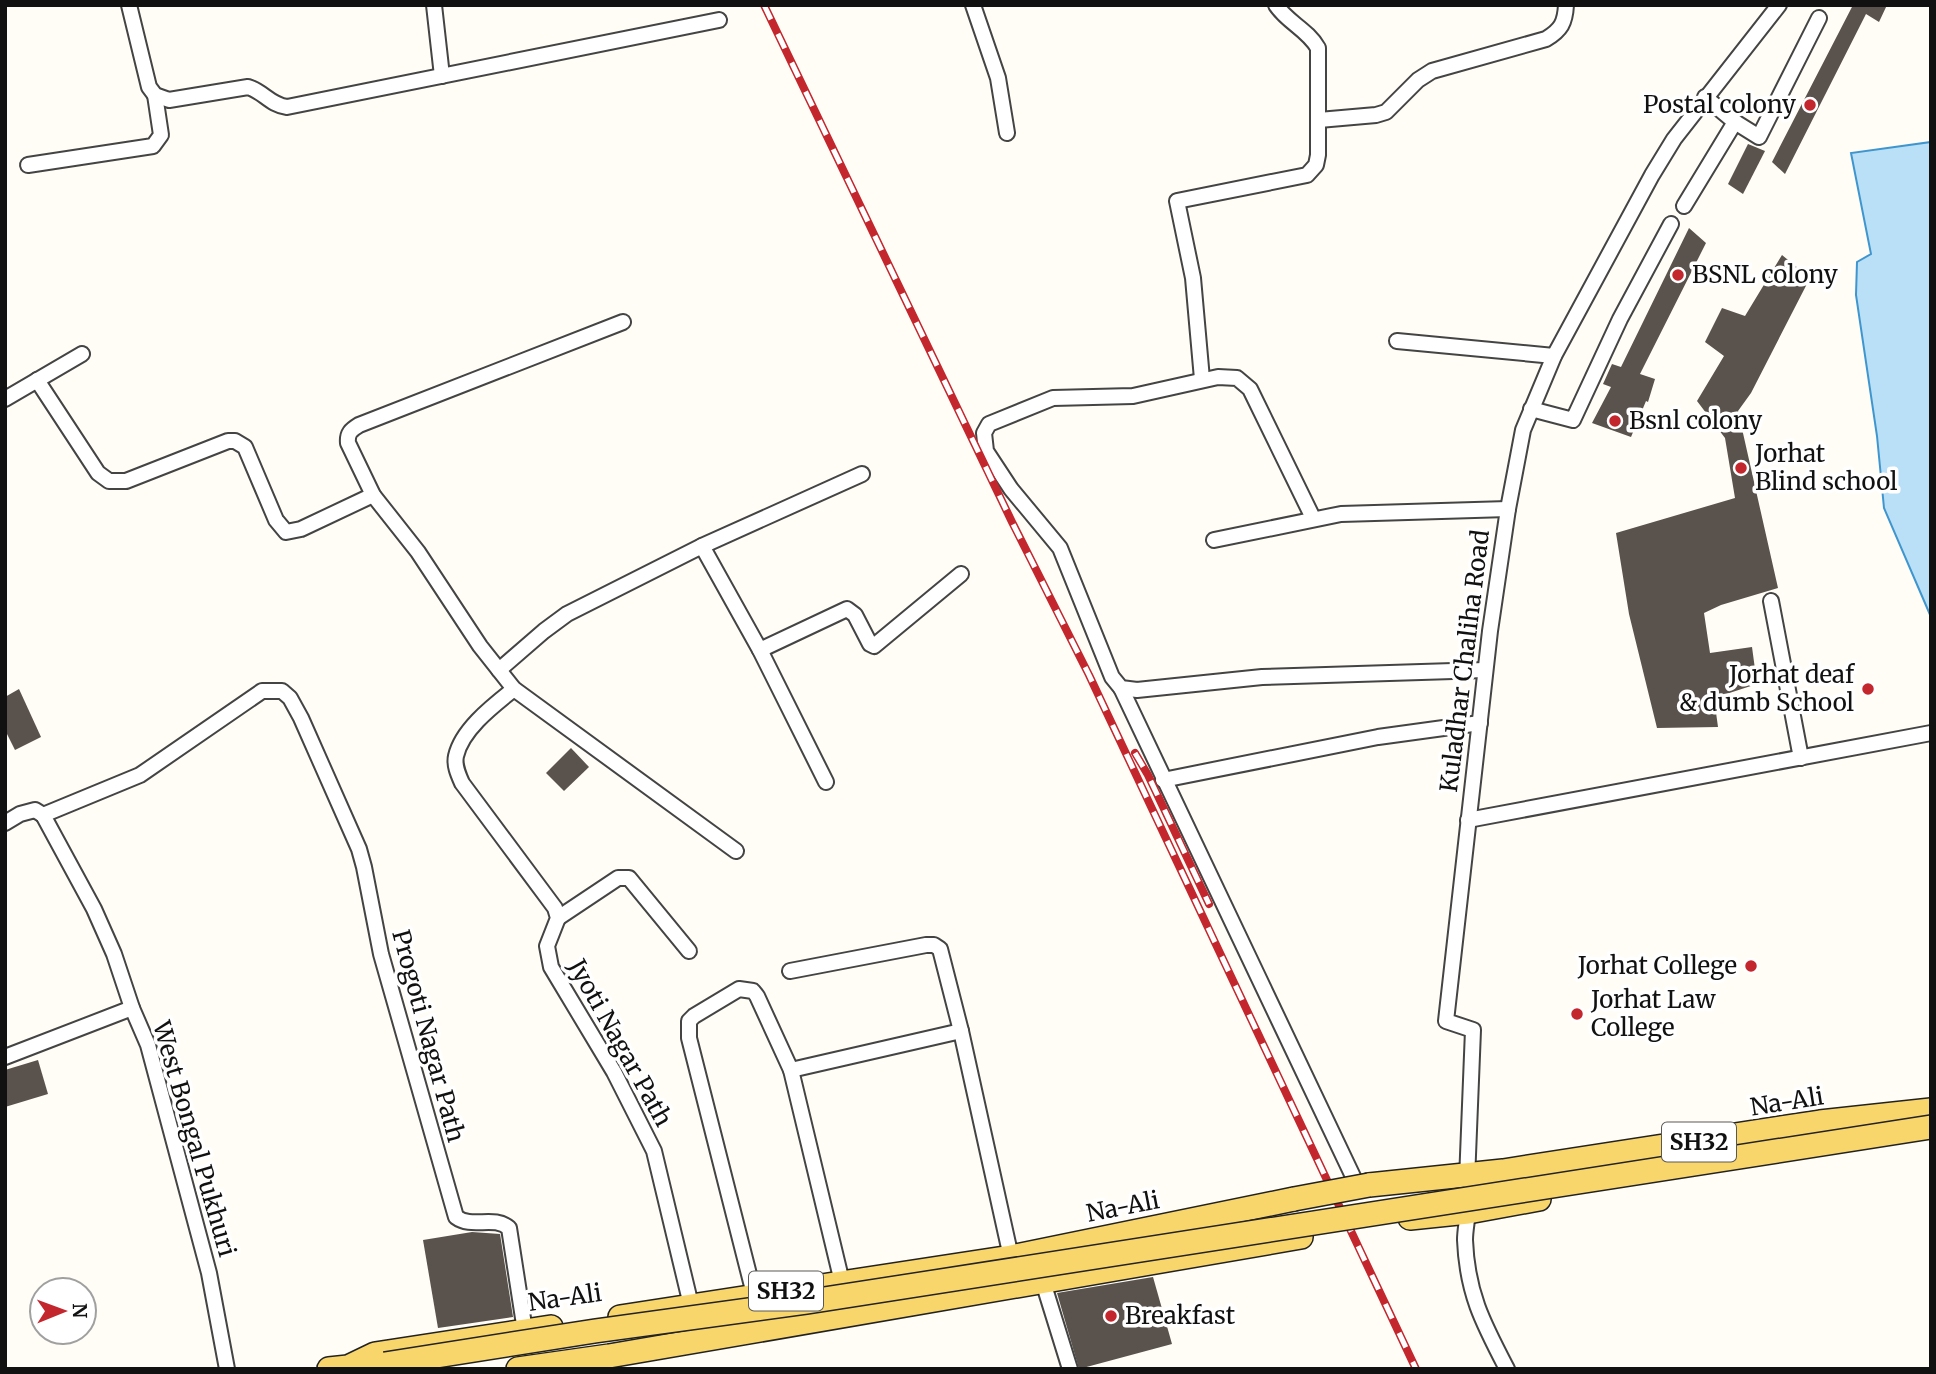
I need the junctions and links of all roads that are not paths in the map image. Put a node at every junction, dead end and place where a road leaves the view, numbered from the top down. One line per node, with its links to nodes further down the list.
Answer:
1 (129, 5): 10 (street)
2 (434, 5): 9 (street)
3 (973, 5): 14 (street)
4 (1276, 5): 12 (street)
5 (1566, 5): 12 (street)
6 (1779, 5): 11 (street, Kuladhar Chaliha Road)
7 (1819, 18): 13 (street)
8 (719, 20): 9 (street)
9 (442, 76): 10 (street)
10 (155, 95): 15 (street)
11 (1706, 97): 13 (street); 21 (street, Kuladhar Chaliha Road)
12 (1320, 120): 22 (street)
13 (1735, 122): 16 (street)
14 (1007, 134)
15 (28, 165)
16 (1684, 206)
17 (1671, 224): 25 (street)
18 (623, 322): 27 (street)
19 (1397, 341): 21 (street)
20 (82, 354): 23 (street)
21 (1554, 356): 25 (street, Kuladhar Chaliha Road)
22 (1202, 379): 29 (street); 37 (street)
23 (37, 380): 24 (street); 27 (street)
24 (5, 399)
25 (1531, 409): 28 (street, Kuladhar Chaliha Road)
26 (862, 474): 31 (street)
27 (373, 495): 35 (street)
28 (1508, 509): 29 (street); 36 (street, Kuladhar Chaliha Road)
29 (1313, 518): 30 (street)
30 (1214, 540)
31 (702, 546): 34 (street); 35 (street)
32 (961, 574): 34 (street)
33 (1771, 601): 41 (street)
34 (760, 650): 43 (street)
35 (499, 670): 38 (street)
36 (1485, 670): 37 (street); 39 (street, Kuladhar Chaliha Road)
37 (1121, 688): 42 (street)
38 (514, 689): 47 (street); 48 (street)
39 (1480, 723): 42 (street); 45 (street, Kuladhar Chaliha Road)
40 (1931, 733): 41 (street)
41 (1801, 758): 45 (street)
42 (1163, 780): 59 (street)
43 (826, 782)
44 (43, 815): 46 (street); 51 (street, West Bongal Pukhuri); 66 (street, Progoti Nagar Path)
45 (1468, 820): 58 (street, Kuladhar Chaliha Road)
46 (5, 823)
47 (736, 851)
48 (558, 918): 49 (street); 65 (street, Jyoti Nagar Path)
49 (689, 951)
50 (790, 971): 52 (street)
51 (132, 1008): 53 (street); 69 (street, West Bongal Pukhuri)
52 (961, 1031): 54 (street); 61 (street)
53 (5, 1058)
54 (791, 1070): 62 (street); 64 (street)
55 (1931, 1111): 58 (main road, Na-Ali / SH32)
56 (1931, 1127): 68 (main road, bridge)
57 (1931, 1138): 60 (main road)
58 (1467, 1174): 59 (main road, Na-Ali / SH32); 60 (street, Kuladhar Chaliha Road)
59 (1364, 1186): 61 (main road, Na-Ali / SH32, bridge)
60 (1468, 1212): 63 (main road); 72 (street, Kuladhar Chaliha Road)
61 (1010, 1257): 62 (main road, Na-Ali / SH32)
62 (842, 1282): 64 (main road, Na-Ali / SH32)
63 (1043, 1282): 67 (main road); 71 (street)
64 (754, 1294): 65 (main road, Na-Ali / SH32)
65 (691, 1306): 66 (main road, Na-Ali / SH32)
66 (525, 1331): 68 (main road, Na-Ali / SH32)
67 (610, 1362): 70 (main road)
68 (343, 1368)
69 (227, 1369)
70 (518, 1369)
71 (1070, 1369)
72 (1507, 1369)

